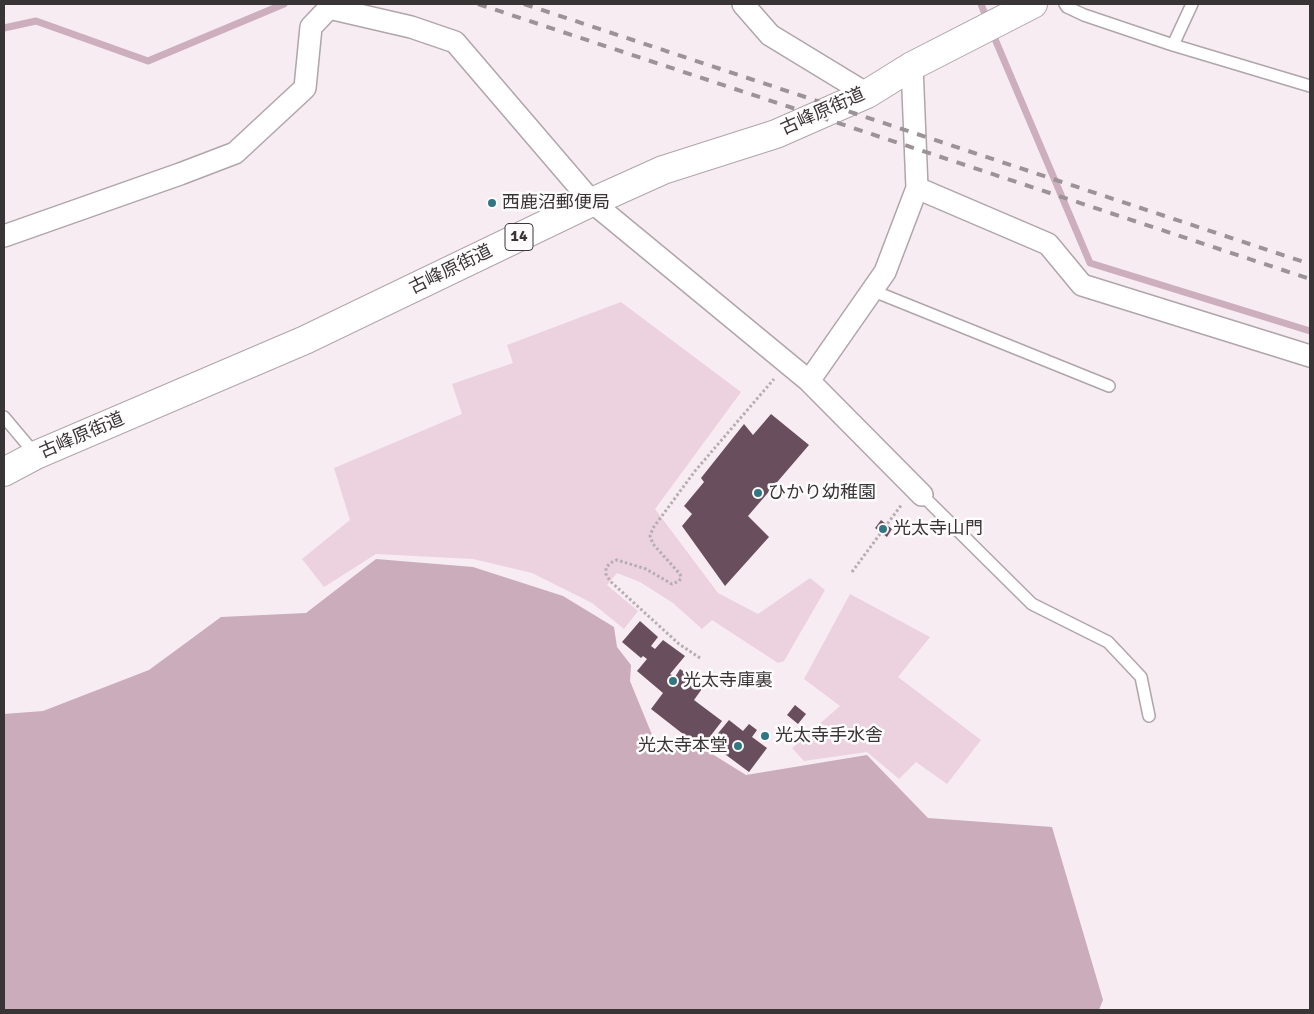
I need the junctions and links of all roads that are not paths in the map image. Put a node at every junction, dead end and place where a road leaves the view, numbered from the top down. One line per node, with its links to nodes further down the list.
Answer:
1 (743, 4): 9 (street)
2 (1065, 4): 6 (lane)
3 (1192, 4): 6 (lane)
4 (1029, 5): 7 (main road, 古峰原街道 / 14)
5 (330, 6): 11 (street); 12 (street)
6 (1173, 45): 8 (lane)
7 (912, 66): 9 (main road, 古峰原街道 / 14); 10 (street)
8 (1310, 86)
9 (867, 94): 11 (main road, 古峰原街道 / 14)
10 (917, 188): 13 (street); 14 (street)
11 (592, 202): 15 (street); 18 (main road, 古峰原街道 / 14)
12 (4, 236)
13 (872, 290): 15 (street); 16 (lane)
14 (1310, 356)
15 (809, 381): 20 (street)
16 (1108, 386)
17 (4, 417): 18 (lane)
18 (36, 455): 19 (main road, 古峰原街道 / 14)
19 (4, 472)
20 (913, 498): 21 (lane)
21 (1148, 716)

